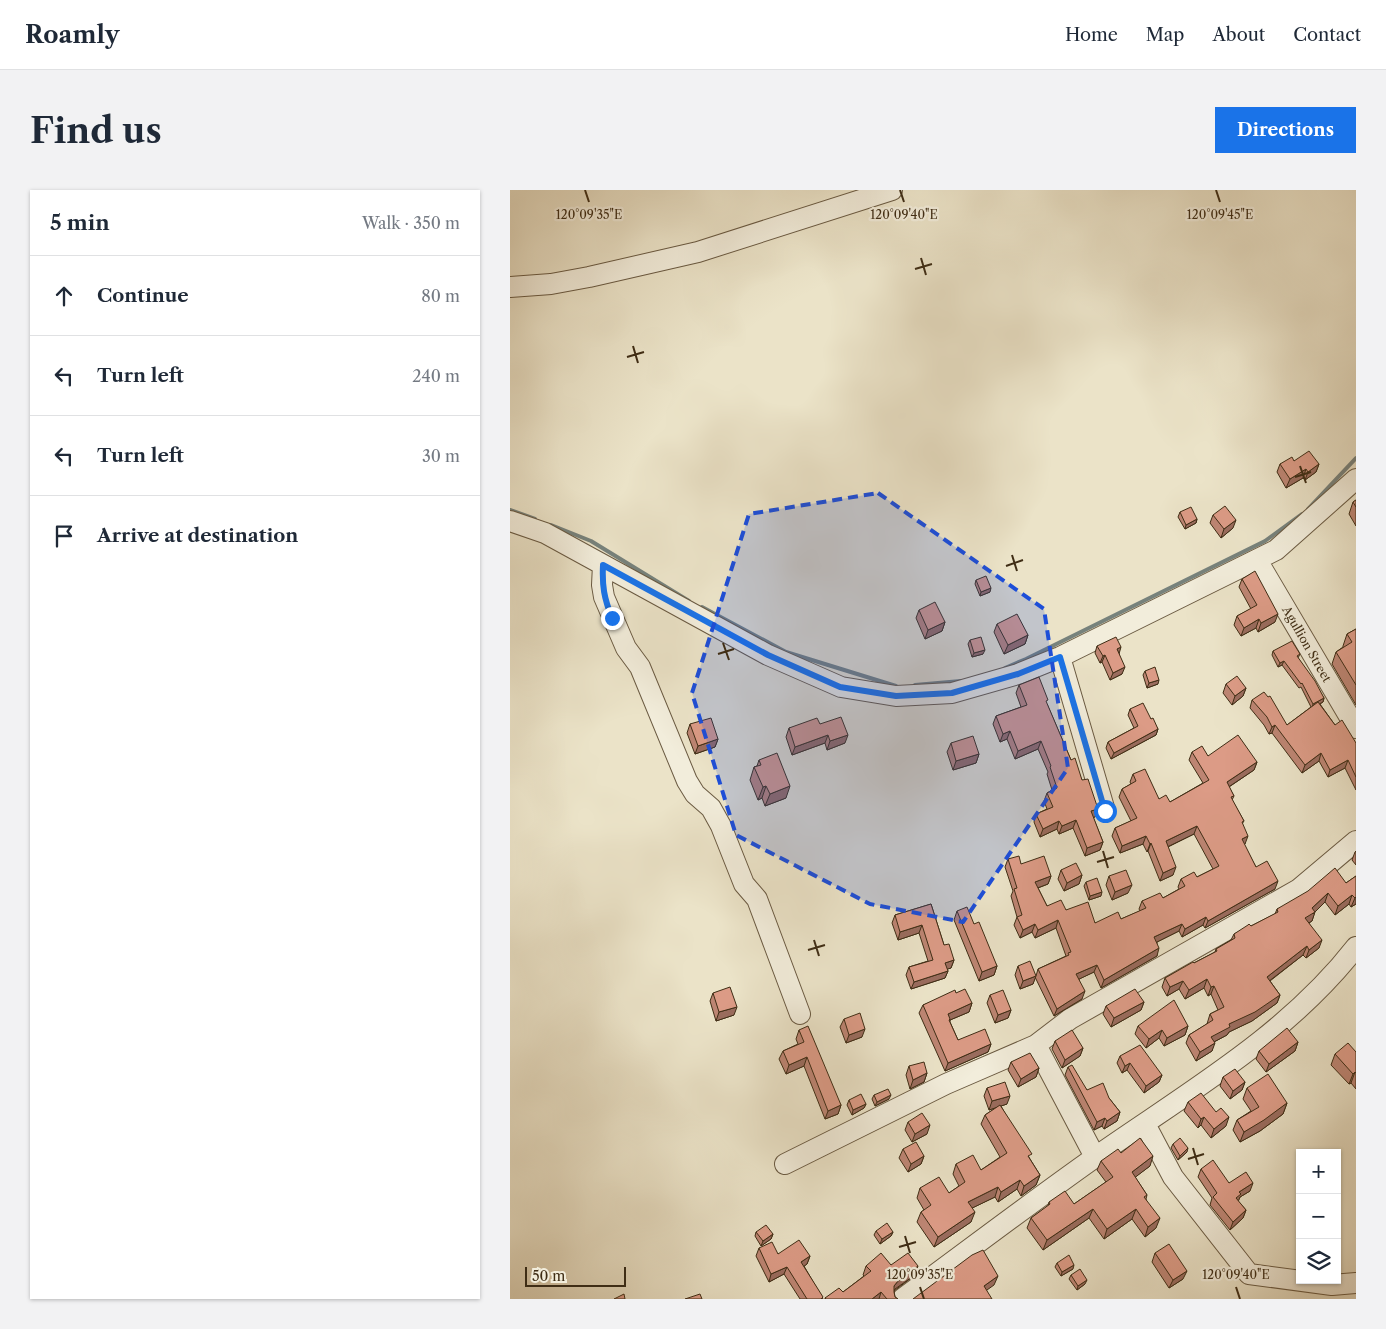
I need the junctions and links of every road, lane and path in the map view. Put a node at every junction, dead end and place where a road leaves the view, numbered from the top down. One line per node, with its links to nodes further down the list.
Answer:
1 (892, 190): 2 (street)
2 (510, 287)
3 (1356, 479): 5 (street)
4 (510, 521): 6 (street)
5 (1257, 560): 7 (street); 8 (street, Agullion Street)
6 (603, 565): 7 (street); 12 (street)
7 (1060, 657): 9 (street)
8 (1356, 728)
9 (1105, 811)
10 (1356, 841): 13 (street)
11 (1356, 947): 14 (street)
12 (800, 1014)
13 (1036, 1046): 15 (street); 16 (street)
14 (1145, 1124): 15 (street); 17 (street)
15 (1095, 1157): 18 (street)
16 (784, 1164)
17 (1356, 1283)
18 (902, 1299)

